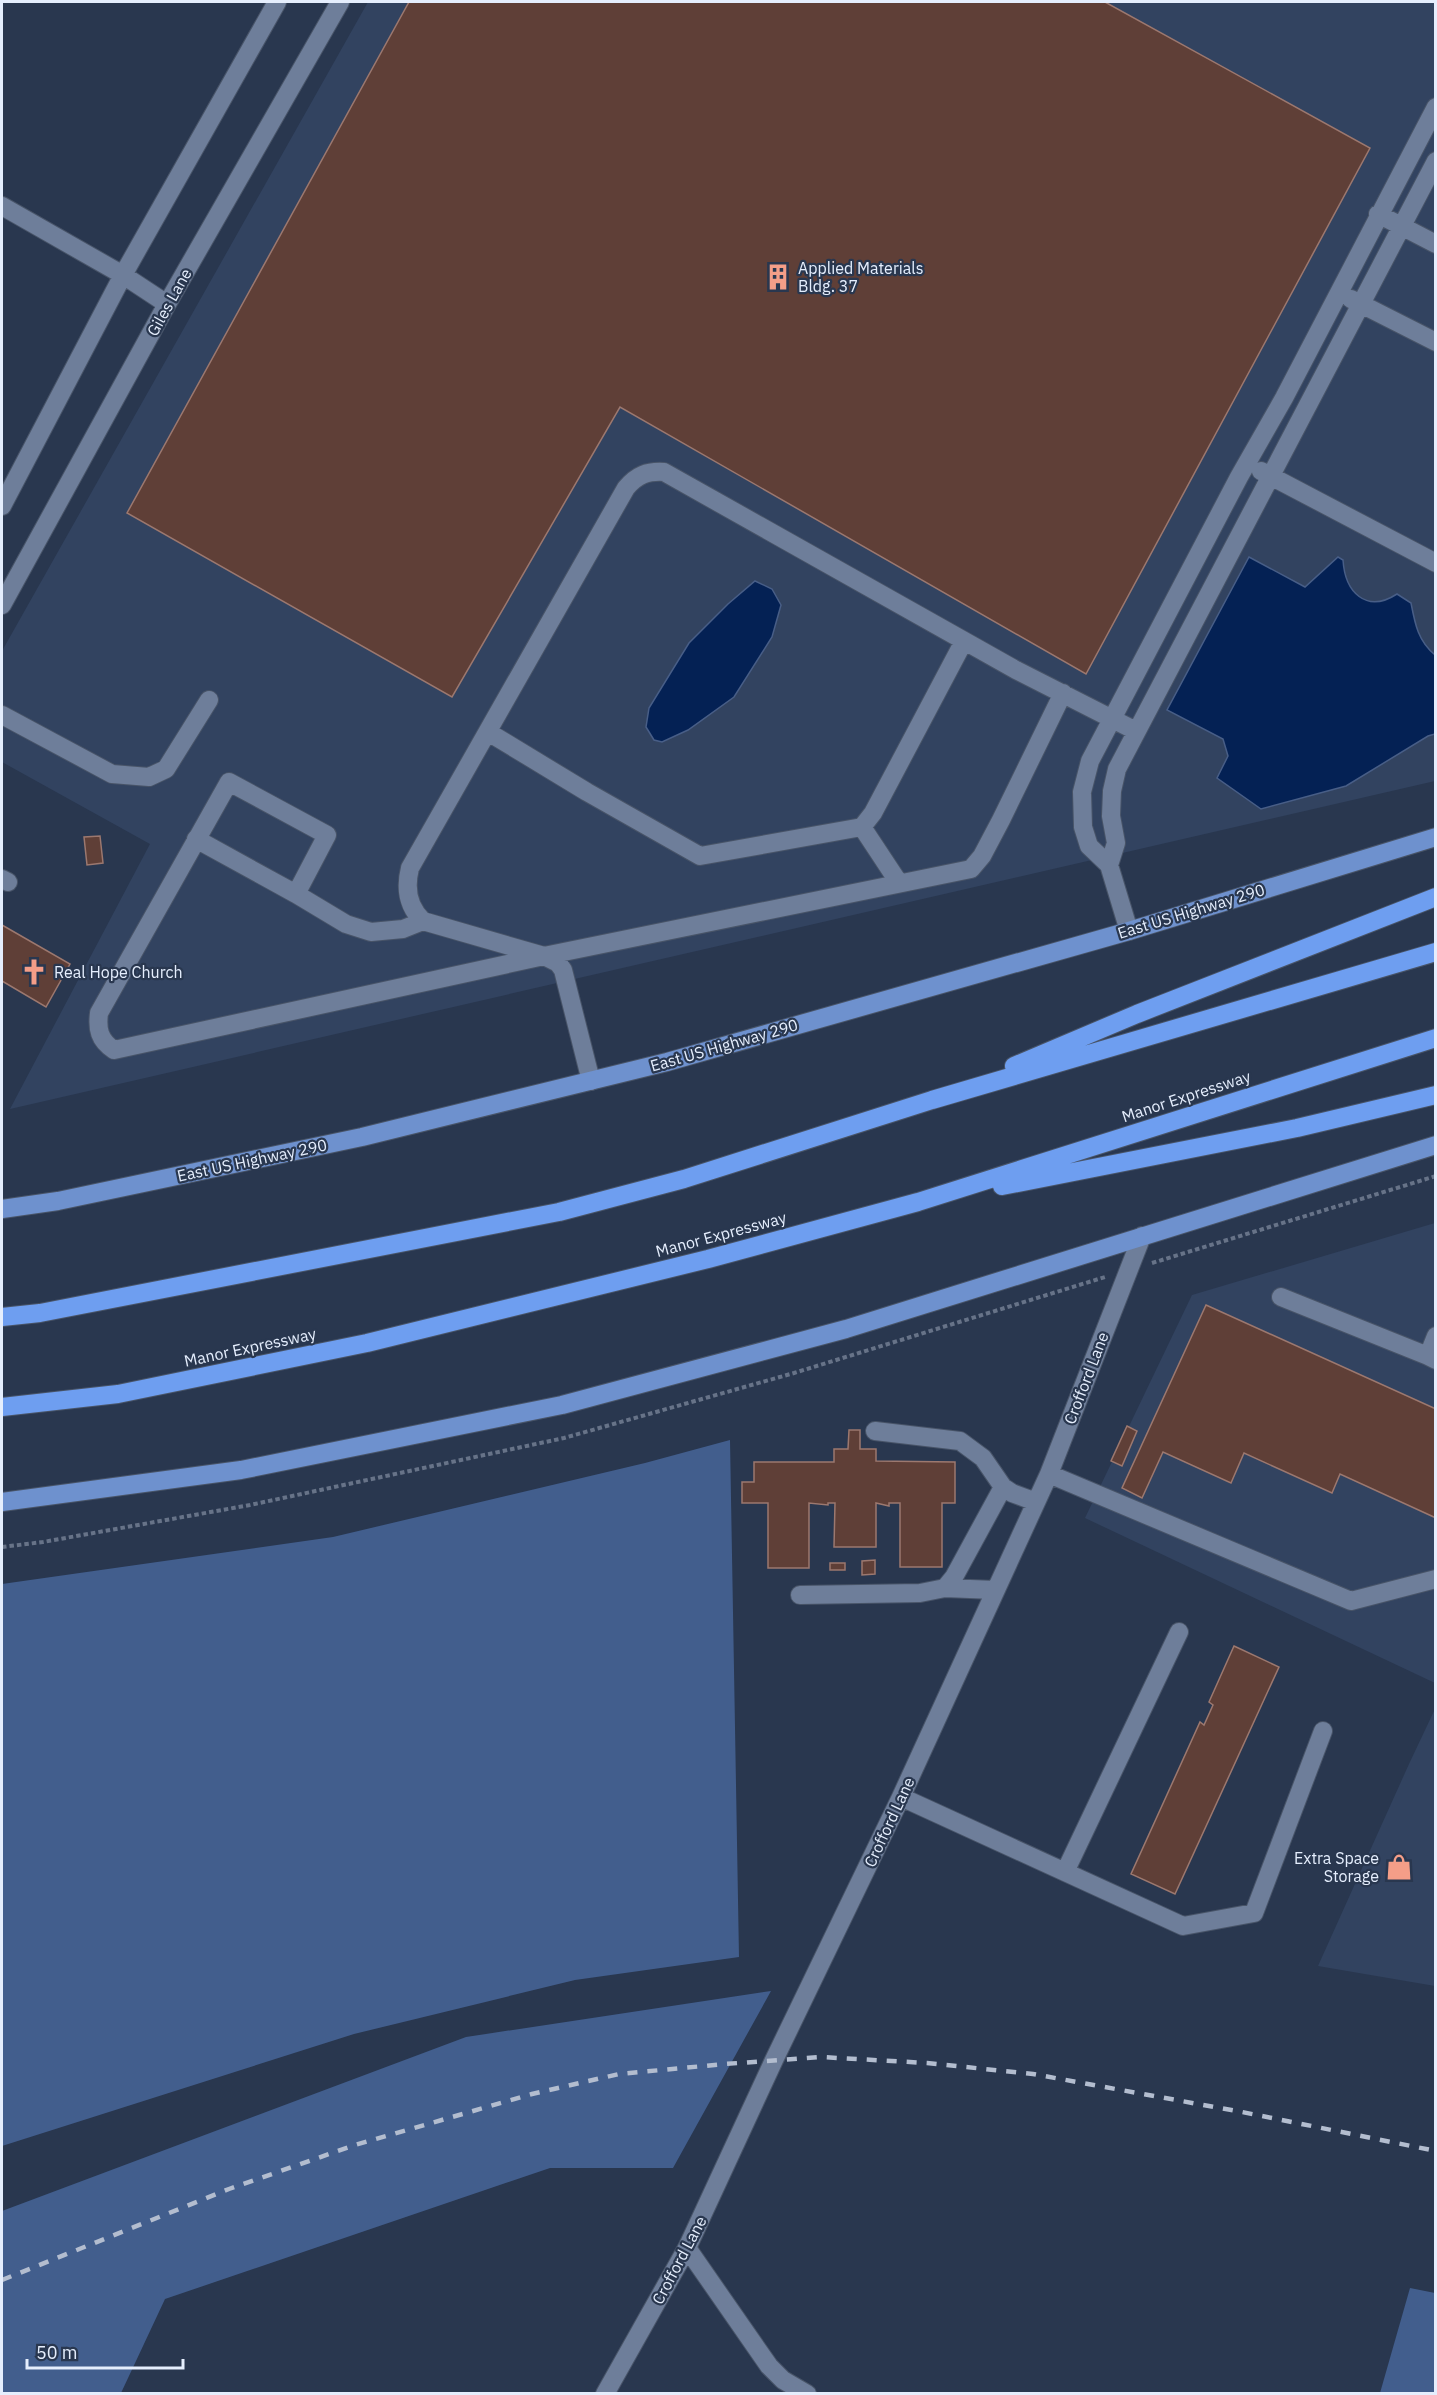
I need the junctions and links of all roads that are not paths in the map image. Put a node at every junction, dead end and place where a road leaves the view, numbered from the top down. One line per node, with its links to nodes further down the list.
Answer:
1 (277, 2): 9 (street)
2 (340, 2): 11 (street, Giles Lane)
3 (1436, 107): 6 (street)
4 (1436, 161): 7 (street)
5 (2, 206): 9 (street)
6 (1378, 214): 7 (street); 10 (street)
7 (1403, 226): 8 (street); 12 (street)
8 (1436, 244)
9 (123, 275): 11 (street); 16 (street)
10 (1339, 292): 12 (street); 14 (street)
11 (167, 304): 18 (street, Giles Lane)
12 (1361, 305): 13 (street); 15 (street)
13 (1436, 342)
14 (1246, 464): 15 (street); 23 (street)
15 (1271, 476): 17 (street); 24 (street)
16 (2, 506)
17 (1436, 564)
18 (2, 606)
19 (964, 641): 20 (street); 25 (street); 26 (street)
20 (1063, 693): 23 (street); 30 (street)
21 (209, 700): 22 (street)
22 (2, 715)
23 (1111, 718): 24 (street); 29 (street)
24 (1136, 731): 29 (street)
25 (488, 732): 26 (street); 33 (street)
26 (862, 827): 30 (street)
27 (1436, 837): 34 (main road, East US Highway 290)
28 (196, 839): 31 (street); 31 (street); 36 (street)
29 (1109, 865): 34 (street)
30 (899, 883): 36 (street)
31 (296, 894): 33 (street)
32 (1436, 897): 40 (highway)
33 (423, 921): 36 (street)
34 (1129, 931): 38 (main road, East US Highway 290)
35 (1436, 952): 40 (highway)
36 (544, 956): 38 (street)
37 (1436, 1038): 42 (highway, Manor Expressway)
38 (591, 1081): 43 (main road, East US Highway 290)
39 (1436, 1095): 42 (highway)
40 (932, 1100): 46 (highway)
41 (1436, 1145): 44 (main road)
42 (918, 1202): 49 (highway, Manor Expressway)
43 (2, 1209)
44 (1142, 1236): 51 (street, Crofford Lane); 53 (main road)
45 (1281, 1297): 48 (street)
46 (2, 1317)
47 (1436, 1336): 48 (street)
48 (1432, 1358)
49 (2, 1407)
50 (875, 1431): 52 (street)
51 (1049, 1474): 54 (street, Crofford Lane); 55 (street)
52 (1003, 1487): 54 (street); 56 (street)
53 (2, 1502)
54 (1036, 1502): 57 (street, Crofford Lane)
55 (1436, 1579)
56 (945, 1588): 57 (street); 58 (street)
57 (995, 1590): 61 (street, Crofford Lane)
58 (800, 1595)
59 (1179, 1632): 62 (street)
60 (1323, 1731): 62 (street)
61 (901, 1797): 62 (street); 63 (street, Crofford Lane)
62 (1065, 1872)
63 (687, 2248): 64 (street, Crofford Lane); 65 (street)
64 (606, 2394)
65 (807, 2394)

